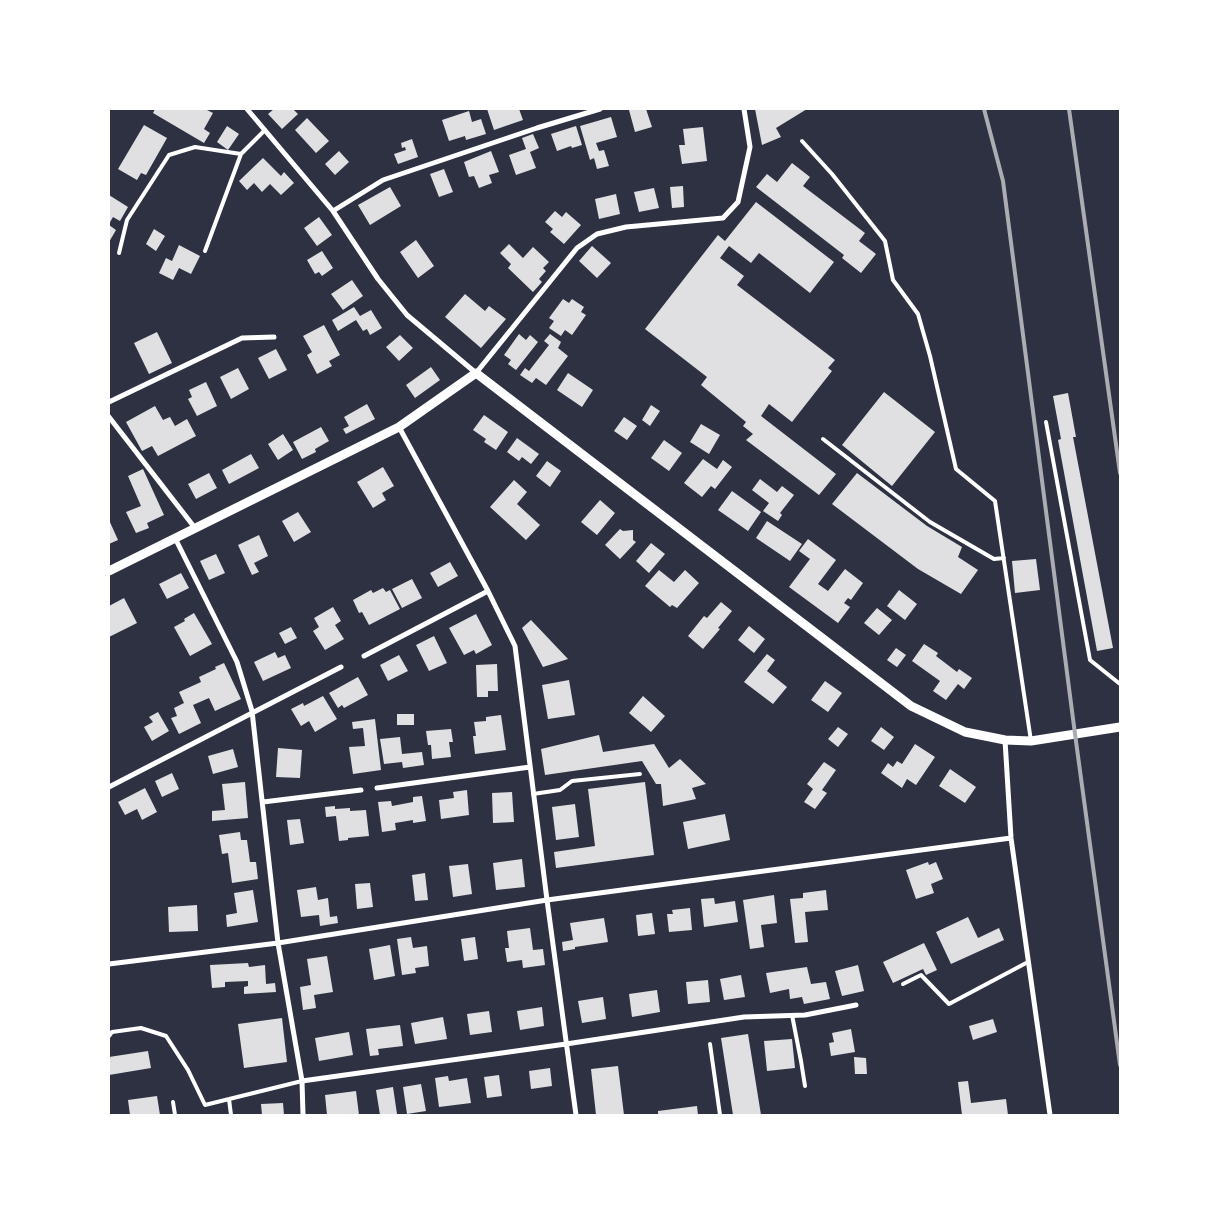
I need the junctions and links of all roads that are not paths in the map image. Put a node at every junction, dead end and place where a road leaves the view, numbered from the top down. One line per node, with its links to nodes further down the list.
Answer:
1 (247, 109): 4 (street)
2 (600, 109): 7 (street)
3 (744, 109): 11 (street)
4 (264, 130): 6 (lane); 7 (street)
5 (802, 141): 19 (lane)
6 (241, 154): 8 (lane); 9 (lane)
7 (333, 210): 11 (street)
8 (206, 251)
9 (119, 253)
10 (274, 337): 12 (street)
11 (476, 373): 15 (street); 27 (street)
12 (109, 402)
13 (109, 417): 17 (street)
14 (1046, 422): 24 (lane)
15 (399, 427): 17 (street); 21 (street)
16 (823, 439): 19 (lane)
17 (195, 528): 18 (street)
18 (175, 538): 20 (street); 25 (street)
19 (1004, 558): 28 (lane)
20 (109, 571)
21 (488, 591): 22 (street); 29 (street)
22 (364, 656)
23 (340, 667): 25 (street)
24 (1120, 684)
25 (253, 713): 31 (street); 35 (street)
26 (1120, 728): 28 (street)
27 (1005, 740): 28 (street); 36 (street)
28 (1031, 741)
29 (530, 766): 32 (street); 34 (street)
30 (640, 774): 34 (lane)
31 (109, 788)
32 (376, 788)
33 (361, 790): 35 (street)
34 (533, 794): 37 (street)
35 (263, 802): 38 (street)
36 (1011, 838): 37 (street); 39 (street)
37 (547, 900): 38 (street); 45 (street)
38 (278, 943): 40 (street); 47 (street)
39 (1028, 962): 41 (lane); 56 (street)
40 (109, 964)
41 (903, 984)
42 (856, 1005): 43 (street)
43 (792, 1016): 45 (street); 48 (lane)
44 (109, 1036): 49 (lane)
45 (566, 1044): 47 (street); 54 (street)
46 (710, 1044): 55 (lane)
47 (302, 1081): 49 (lane); 53 (street)
48 (805, 1086)
49 (230, 1099): 52 (lane)
50 (173, 1102): 51 (lane)
51 (175, 1115)
52 (231, 1115)
53 (303, 1115)
54 (576, 1115)
55 (720, 1115)
56 (1050, 1115)

